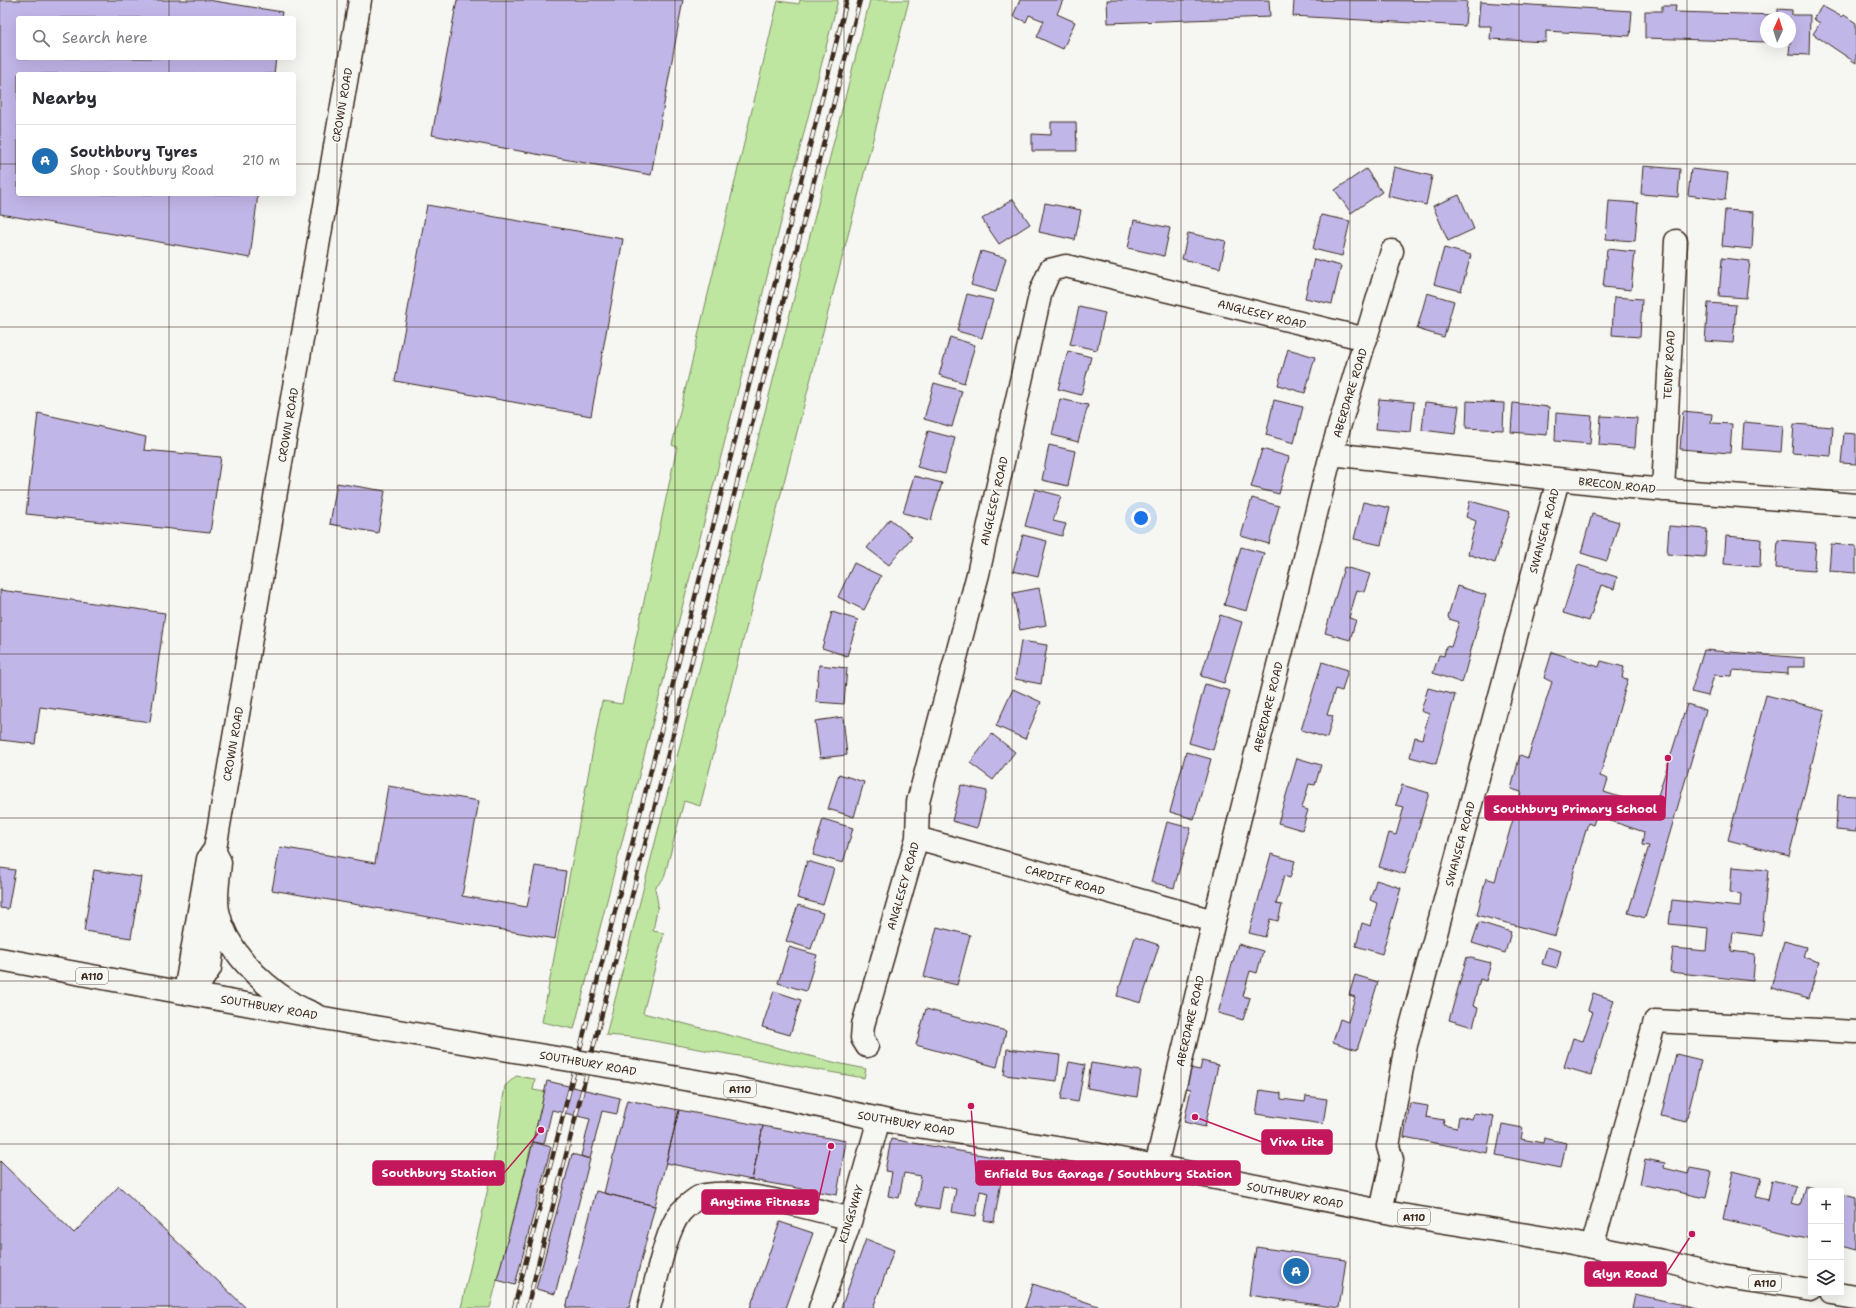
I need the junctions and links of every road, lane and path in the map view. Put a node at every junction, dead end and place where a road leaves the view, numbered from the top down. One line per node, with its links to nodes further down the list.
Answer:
1 (360, 0): 10 (street, CROWN ROAD)
2 (1676, 241): 7 (street, TENBY ROAD)
3 (1392, 251): 4 (street, ABERDARE ROAD)
4 (1366, 339): 5 (street, ABERDARE ROAD); 9 (street, ANGLESEY ROAD)
5 (1331, 454): 6 (street, BRECON ROAD); 12 (street, ABERDARE ROAD)
6 (1558, 480): 7 (street, BRECON ROAD); 20 (street, SWANSEA ROAD)
7 (1663, 490): 8 (street, BRECON ROAD)
8 (1856, 505)
9 (916, 838): 12 (street, CARDIFF ROAD); 17 (street, ANGLESEY ROAD)
10 (215, 849): 11 (street, CROWN ROAD); 14 (street, CROWN ROAD)
11 (218, 910): 14 (street, CROWN ROAD); 15 (street, CROWN ROAD)
12 (1214, 921): 19 (street, ABERDARE ROAD)
13 (0, 959): 14 (street, SOUTHBURY ROAD / A110)
14 (185, 992): 15 (street, SOUTHBURY ROAD / A110)
15 (319, 1016): 18 (street, SOUTHBURY ROAD / A110, bridge)
16 (1856, 1032): 22 (street)
17 (867, 1046)
18 (879, 1119): 19 (street, SOUTHBURY ROAD / A110); 21 (street, KINGSWAY)
19 (1156, 1166): 20 (street, SOUTHBURY ROAD / A110)
20 (1381, 1211): 22 (street, SOUTHBURY ROAD / A110)
21 (851, 1219): 26 (street); 27 (street, KINGSWAY)
22 (1592, 1247): 23 (street, SOUTHBURY ROAD / A110)
23 (1808, 1290)
24 (1844, 1295): 25 (street)
25 (1856, 1297)
26 (650, 1308)
27 (820, 1308)

